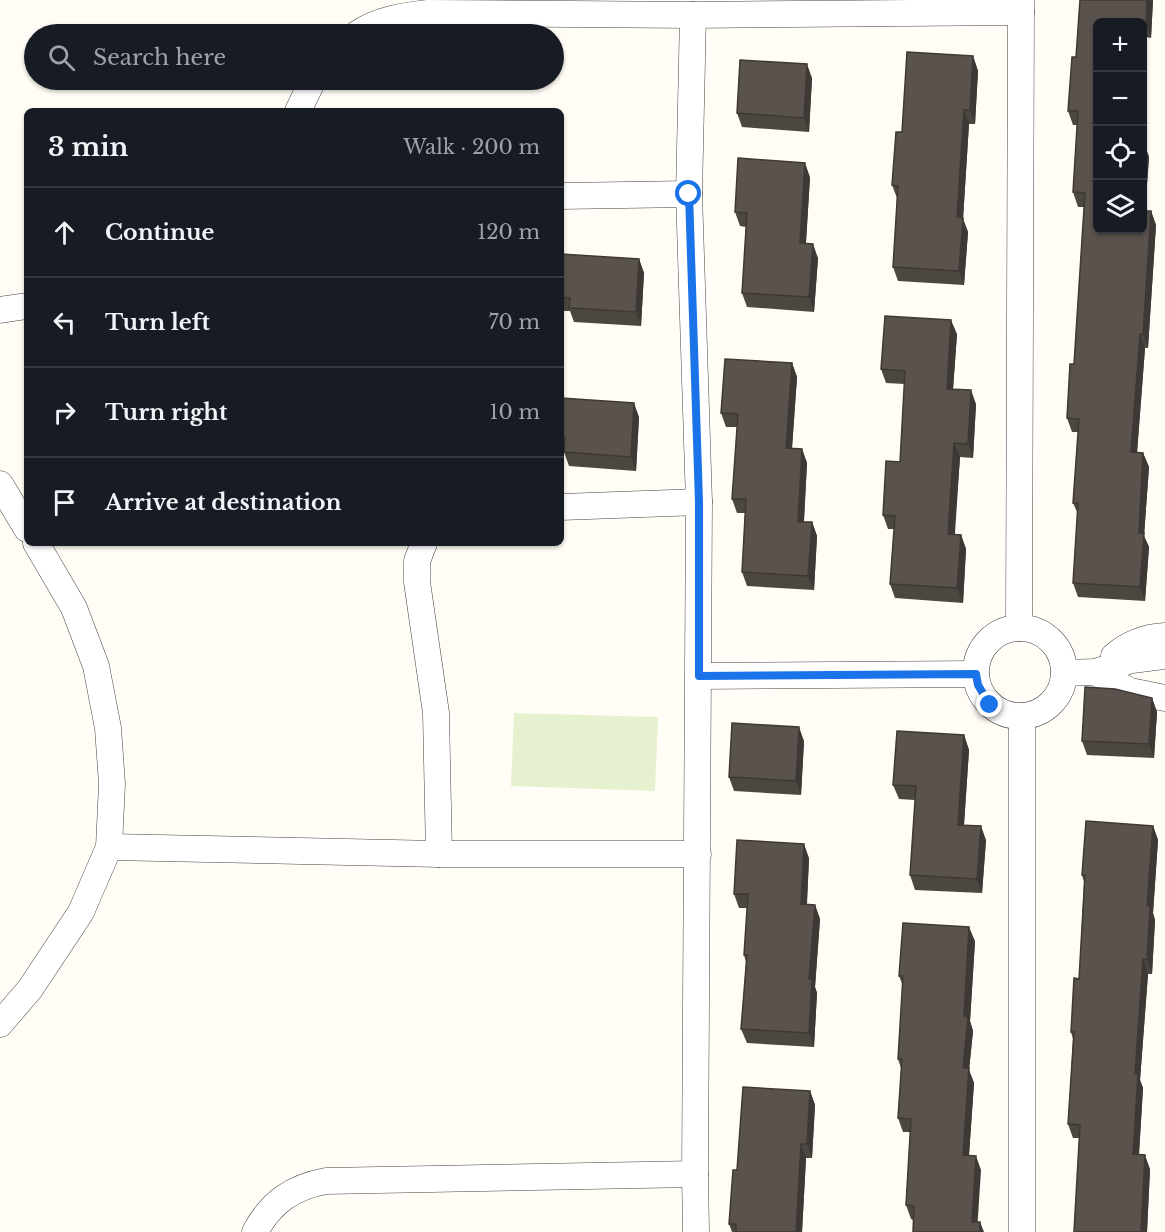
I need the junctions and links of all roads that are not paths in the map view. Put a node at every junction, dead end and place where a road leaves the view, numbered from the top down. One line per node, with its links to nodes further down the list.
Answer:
1 (1021, 6): 2 (street); 16 (street)
2 (693, 15): 3 (street); 6 (street)
3 (377, 24)
4 (307, 90): 5 (street)
5 (299, 108)
6 (689, 194): 7 (street); 11 (street)
7 (564, 196)
8 (24, 306): 9 (street)
9 (0, 310)
10 (0, 484): 13 (street)
11 (699, 502): 12 (street); 22 (street)
12 (564, 507)
13 (24, 524)
14 (38, 546): 25 (street)
15 (423, 546): 26 (street)
16 (1019, 628): 20 (street); 21 (street)
17 (1165, 636): 19 (street)
18 (1165, 656): 19 (street)
19 (1095, 672): 20 (street); 23 (street)
20 (1064, 673): 24 (street)
21 (976, 674): 22 (street); 24 (street)
22 (699, 676): 27 (street)
23 (1165, 698)
24 (1022, 716): 32 (street)
25 (109, 847): 26 (street); 28 (street)
26 (439, 854): 27 (street)
27 (698, 854): 29 (street)
28 (0, 1024)
29 (695, 1174): 30 (street); 31 (street)
30 (255, 1232)
31 (696, 1232)
32 (1022, 1232)

